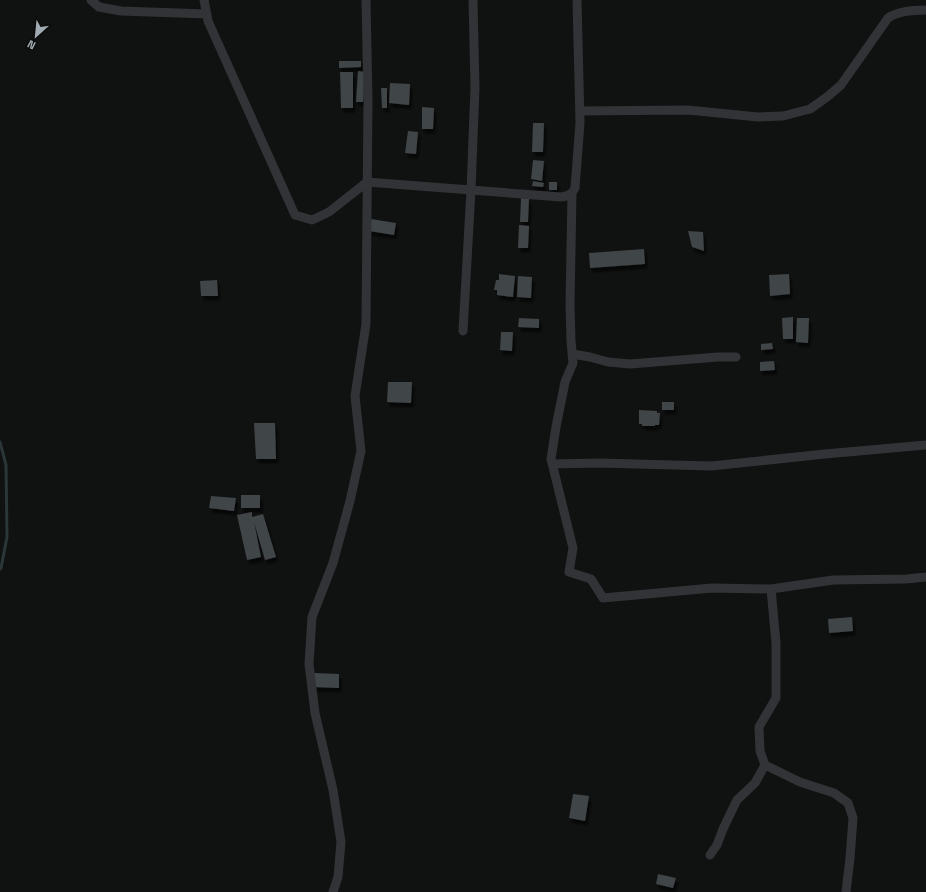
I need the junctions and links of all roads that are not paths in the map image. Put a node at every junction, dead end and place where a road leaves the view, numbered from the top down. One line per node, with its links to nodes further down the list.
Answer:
1 (91, 0): 7 (street)
2 (204, 0): 7 (street)
3 (366, 0): 9 (street)
4 (473, 0): 10 (street)
5 (577, 0): 8 (street)
6 (926, 10): 8 (street)
7 (207, 14): 9 (street)
8 (580, 111): 11 (street)
9 (367, 182): 10 (street); 21 (street)
10 (471, 190): 11 (street); 12 (street)
11 (572, 193): 13 (street)
12 (463, 331)
13 (572, 354): 14 (street); 16 (street)
14 (736, 357)
15 (926, 445): 16 (street)
16 (552, 464): 18 (street)
17 (926, 577): 18 (street)
18 (771, 589): 19 (street)
19 (765, 765): 20 (street); 22 (street)
20 (710, 855)
21 (333, 892)
22 (846, 892)

